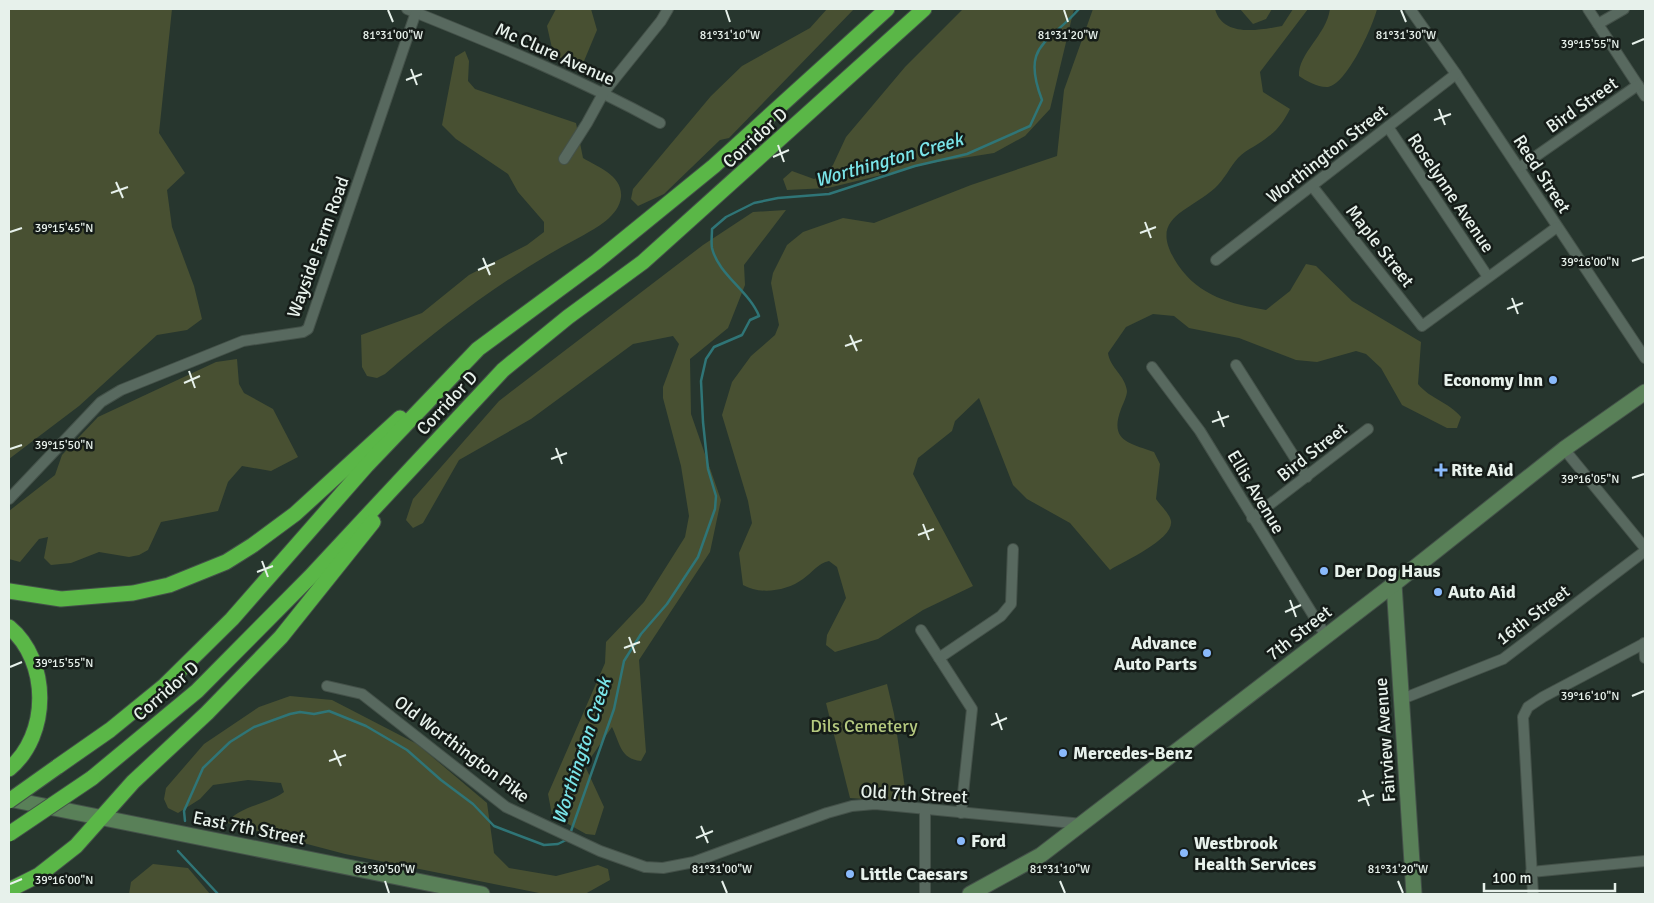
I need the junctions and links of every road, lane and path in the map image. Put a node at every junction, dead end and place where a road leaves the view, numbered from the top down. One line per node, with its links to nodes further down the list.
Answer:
1 (668, 9): 11 (street)
2 (887, 9): 21 (highway, Corridor D)
3 (924, 9): 28 (highway, Corridor D)
4 (1410, 9): 9 (street, Reed Street)
5 (1588, 9): 8 (street)
6 (1624, 9): 8 (street)
7 (412, 11): 11 (street, Mc Clure Avenue); 30 (street, Wayside Farm Road)
8 (1598, 24): 10 (street)
9 (1456, 74): 14 (street, Worthington Street); 16 (street, Reed Street)
10 (1638, 85): 12 (street); 16 (street, Bird Street)
11 (604, 92): 13 (street, Mc Clure Avenue); 15 (street)
12 (1645, 96)
13 (660, 124)
14 (1388, 127): 17 (street, Worthington Street); 20 (street, Roselynne Avenue)
15 (564, 159)
16 (1519, 168): 18 (street, Reed Street)
17 (1312, 186): 19 (street, Worthington Street); 20 (street, Maple Street)
18 (1557, 227): 20 (street); 22 (street, Reed Street)
19 (1216, 260)
20 (1488, 277)
21 (478, 350): 35 (highway); 45 (highway, Corridor D, bridge)
22 (1645, 358)
23 (1236, 365): 29 (street)
24 (1152, 367): 31 (street, Ellis Avenue)
25 (1645, 392): 27 (main road, 7th Street)
26 (1368, 429): 29 (street, Bird Street)
27 (1564, 449): 33 (street); 34 (main road, 7th Street)
28 (420, 460): 48 (highway); 50 (highway, Corridor D, bridge)
29 (1307, 477): 31 (street, Bird Street)
30 (9, 499)
31 (1252, 518): 38 (street, Ellis Avenue)
32 (1013, 549): 40 (street)
33 (1645, 550): 43 (street, 16th Street)
34 (1394, 584): 38 (main road, 7th Street); 43 (main road, Fairview Avenue)
35 (9, 591)
36 (9, 627): 44 (highway)
37 (921, 630): 40 (street)
38 (1326, 636): 49 (main road, 7th Street)
39 (1645, 643): 41 (street); 53 (street)
40 (939, 658): 47 (street)
41 (1645, 658)
42 (327, 686): 52 (street, Old Worthington Pike)
43 (1402, 699): 58 (main road, Fairview Avenue)
44 (14, 765)
45 (9, 800): 48 (main road, East 7th Street)
46 (925, 810): 47 (street, Old 7th Street); 52 (street, Old 7th Street); 56 (street)
47 (962, 812): 49 (street, Old 7th Street)
48 (99, 817): 54 (highway); 55 (main road, East 7th Street)
49 (1083, 824): 57 (main road, 7th Street)
50 (9, 834)
51 (1645, 861): 53 (street)
52 (663, 868)
53 (1531, 872): 59 (street)
54 (9, 890)
55 (482, 894)
56 (924, 894)
57 (970, 894)
58 (1414, 894)
59 (1532, 894)

